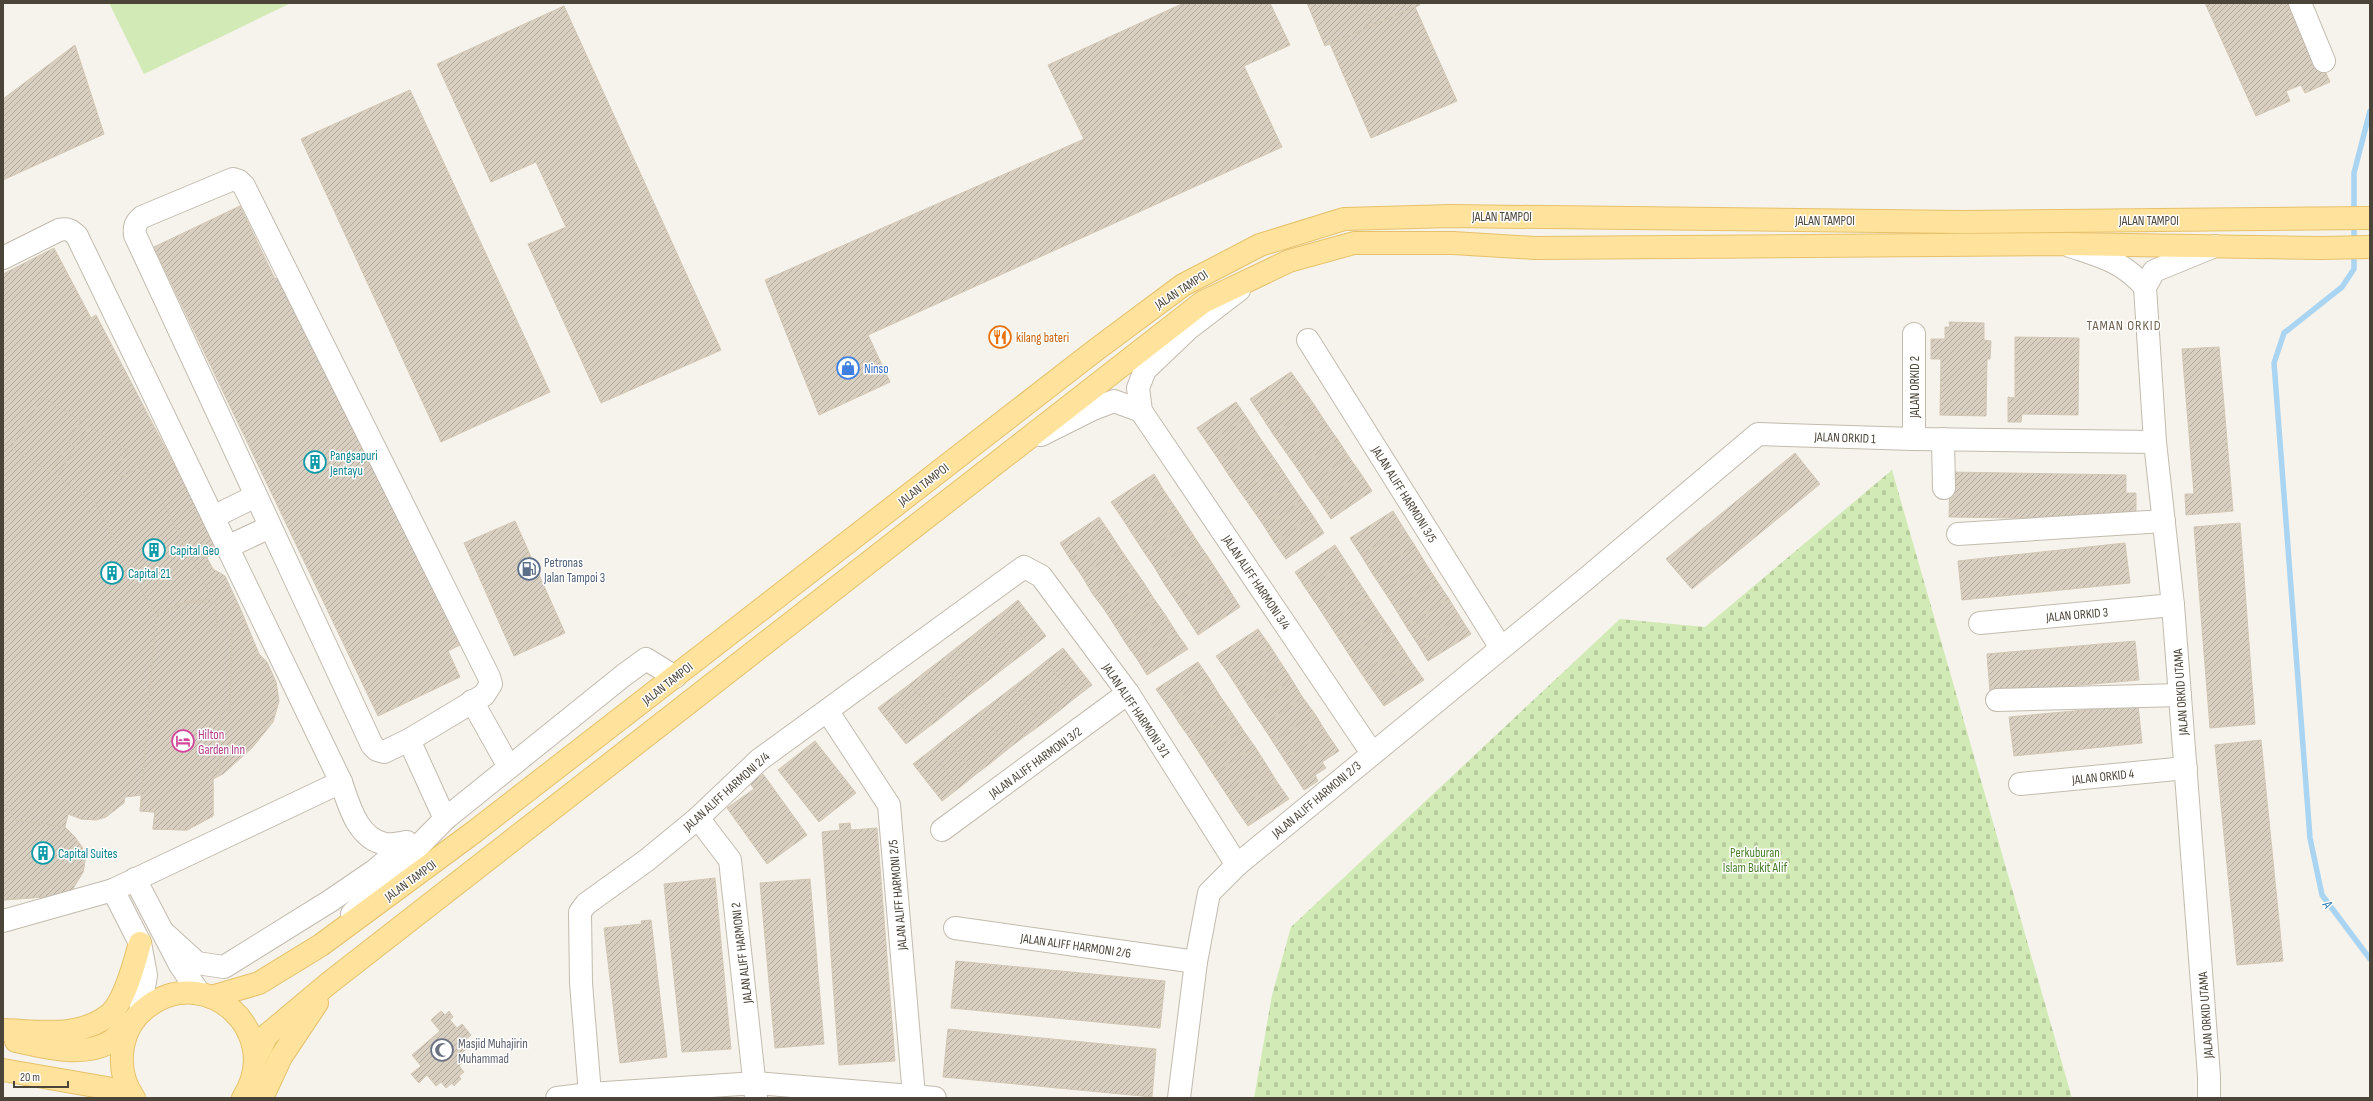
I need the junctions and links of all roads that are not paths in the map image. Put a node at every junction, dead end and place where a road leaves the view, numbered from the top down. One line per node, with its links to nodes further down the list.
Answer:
1 (2300, 3): 2 (street)
2 (2324, 61)
3 (2370, 218): 29 (main road, JALAN TAMPOI)
4 (2065, 244): 5 (main road, JALAN TAMPOI); 8 (main road, JALAN TAMPOI); 9 (street)
5 (2218, 245): 6 (main road, JALAN TAMPOI); 9 (street)
6 (2370, 247)
7 (3, 258): 19 (street)
8 (1260, 275): 12 (street, JALAN ALIFF HARMONI 3/4); 16 (main road, JALAN TAMPOI)
9 (2145, 287): 15 (street, JALAN ORKID UTAMA)
10 (1914, 334): 13 (street, JALAN ORKID 2)
11 (1308, 340): 28 (street, JALAN ALIFF HARMONI 3/5)
12 (1142, 412): 16 (street); 36 (street, JALAN ALIFF HARMONI 3/4)
13 (1914, 439): 14 (street, JALAN ORKID 1); 25 (street, JALAN ORKID 1)
14 (1943, 439): 15 (street, JALAN ORKID 1); 17 (street)
15 (2155, 442): 20 (street, JALAN ORKID UTAMA)
16 (1017, 448): 54 (main road, JALAN TAMPOI)
17 (1944, 488)
18 (256, 496): 19 (street); 21 (street); 33 (street)
19 (213, 517): 23 (street)
20 (2164, 521): 22 (street); 26 (street, JALAN ORKID UTAMA)
21 (270, 527): 23 (street); 35 (street)
22 (1958, 534)
23 (227, 547): 39 (street)
24 (1024, 567): 30 (street, JALAN ALIFF HARMONI 3/1); 34 (street, JALAN ALIFF HARMONI 2/4)
25 (1587, 578): 28 (street, JALAN ALIFF HARMONI 2/3)
26 (2173, 605): 27 (street, JALAN ORKID 3); 31 (street, JALAN ORKID UTAMA)
27 (1980, 623)
28 (1501, 648): 36 (street, JALAN ALIFF HARMONI 2/3)
29 (676, 677): 37 (street); 52 (main road, JALAN TAMPOI)
30 (1128, 693): 43 (street, JALAN ALIFF HARMONI 3/2); 45 (street, JALAN ALIFF HARMONI 3/1)
31 (2180, 695): 32 (street); 38 (street, JALAN ORKID UTAMA)
32 (1997, 700)
33 (472, 701): 35 (street); 37 (street)
34 (828, 712): 41 (street, JALAN ALIFF HARMONI 2/4); 65 (street, JALAN ALIFF HARMONI 2/5)
35 (410, 740): 42 (street)
36 (1372, 753): 45 (street, JALAN ALIFF HARMONI 2/3)
37 (509, 767): 42 (street)
38 (2186, 768): 40 (street, JALAN ORKID 4); 69 (street, JALAN ORKID UTAMA)
39 (341, 782): 44 (street); 46 (street)
40 (2020, 784)
41 (698, 818): 61 (street, JALAN ALIFF HARMONI 2); 62 (street, JALAN ALIFF HARMONI 2/4)
42 (445, 819): 44 (street); 52 (street)
43 (942, 830)
44 (407, 842): 50 (street)
45 (1236, 865): 53 (street, JALAN ALIFF HARMONI 2/3)
46 (135, 879): 47 (street); 50 (street)
47 (113, 890): 48 (street); 51 (street)
48 (3, 921)
49 (956, 928): 53 (street, JALAN ALIFF HARMONI 2/6)
50 (164, 933): 55 (street)
51 (140, 943): 56 (street); 57 (main road)
52 (321, 945): 55 (main road, JALAN TAMPOI)
53 (1196, 962): 68 (street, JALAN ALIFF HARMONI 2/3)
54 (330, 983): 59 (main road, JALAN TAMPOI); 64 (main road)
55 (206, 995): 56 (main road); 59 (main road)
56 (136, 1017): 58 (main road); 63 (main road)
57 (3, 1030)
58 (3, 1039)
59 (256, 1058): 64 (main road)
60 (13, 1072): 63 (main road); 66 (main road)
61 (756, 1090): 62 (street); 65 (street)
62 (590, 1094): 67 (street)
63 (132, 1095)
64 (251, 1095)
65 (925, 1097)
66 (98, 1098)
67 (557, 1098)
68 (1179, 1098)
69 (2209, 1098)

